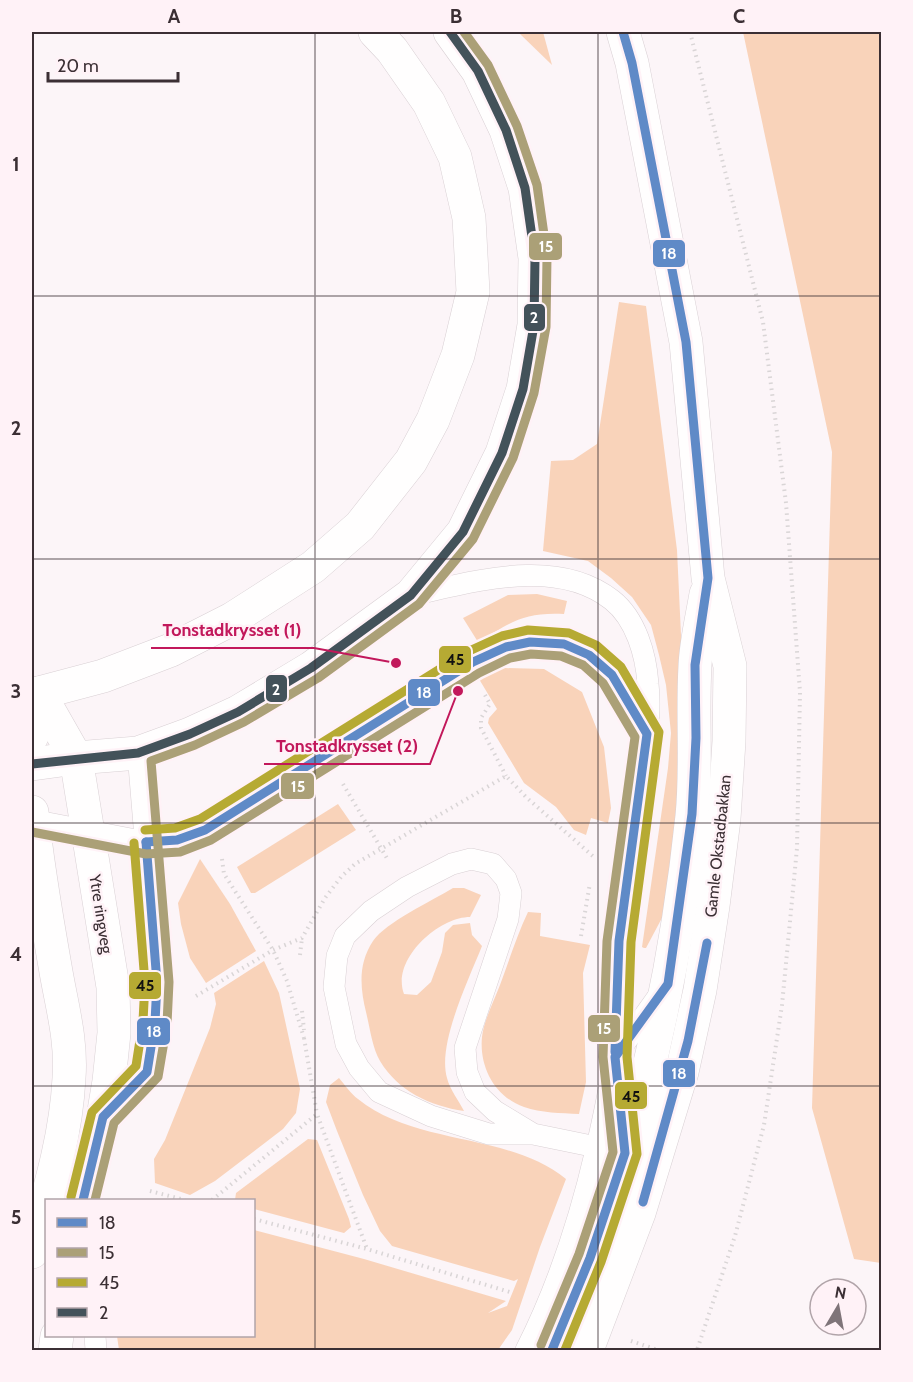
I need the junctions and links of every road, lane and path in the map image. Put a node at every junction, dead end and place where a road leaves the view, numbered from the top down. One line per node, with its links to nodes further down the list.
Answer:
1 (375, 32): 7 (main road)
2 (450, 32): 5 (main road)
3 (623, 32): 4 (main road, Gamle Okstadbakkan)
4 (708, 578): 22 (main road, Gamle Okstadbakkan); 27 (main road, Gamle Okstadbakkan)
5 (411, 595): 8 (lane); 10 (main road)
6 (479, 692): 14 (path)
7 (35, 694): 9 (main road); 12 (main road, Ytre ringveg)
8 (647, 734): 11 (lane); 24 (lane)
9 (32, 736)
10 (138, 753): 12 (main road); 17 (lane)
11 (325, 754): 17 (lane); 19 (path)
12 (76, 758): 13 (main road); 16 (main road, Ytre ringveg)
13 (32, 764)
14 (506, 776)
15 (32, 817): 16 (lane); 21 (main road)
16 (87, 832): 17 (lane); 25 (main road, Ytre ringveg)
17 (146, 842): 25 (lane)
18 (224, 853): 23 (path)
19 (407, 887): 26 (lane); 26 (lane)
20 (32, 921): 21 (main road)
21 (55, 967): 29 (main road)
22 (668, 984): 24 (lane); 27 (main road, Gamle Okstadbakkan)
23 (304, 1038)
24 (615, 1057): 27 (lane); 27 (lane)
25 (103, 1117): 30 (main road, Ytre ringveg)
26 (533, 1134): 27 (lane)
27 (626, 1154): 39 (lane); 40 (main road, Gamle Okstadbakkan); 41 (main road, Gamle Okstadbakkan)
28 (150, 1191): 31 (path)
29 (47, 1199)
30 (83, 1199)
31 (180, 1199)
32 (213, 1199): 35 (path)
33 (45, 1205): 36 (main road)
34 (255, 1219): 35 (path)
35 (367, 1249): 37 (path)
36 (32, 1252)
37 (513, 1293)
38 (624, 1338): 42 (path)
39 (526, 1350)
40 (552, 1350)
41 (587, 1350)
42 (658, 1350)

